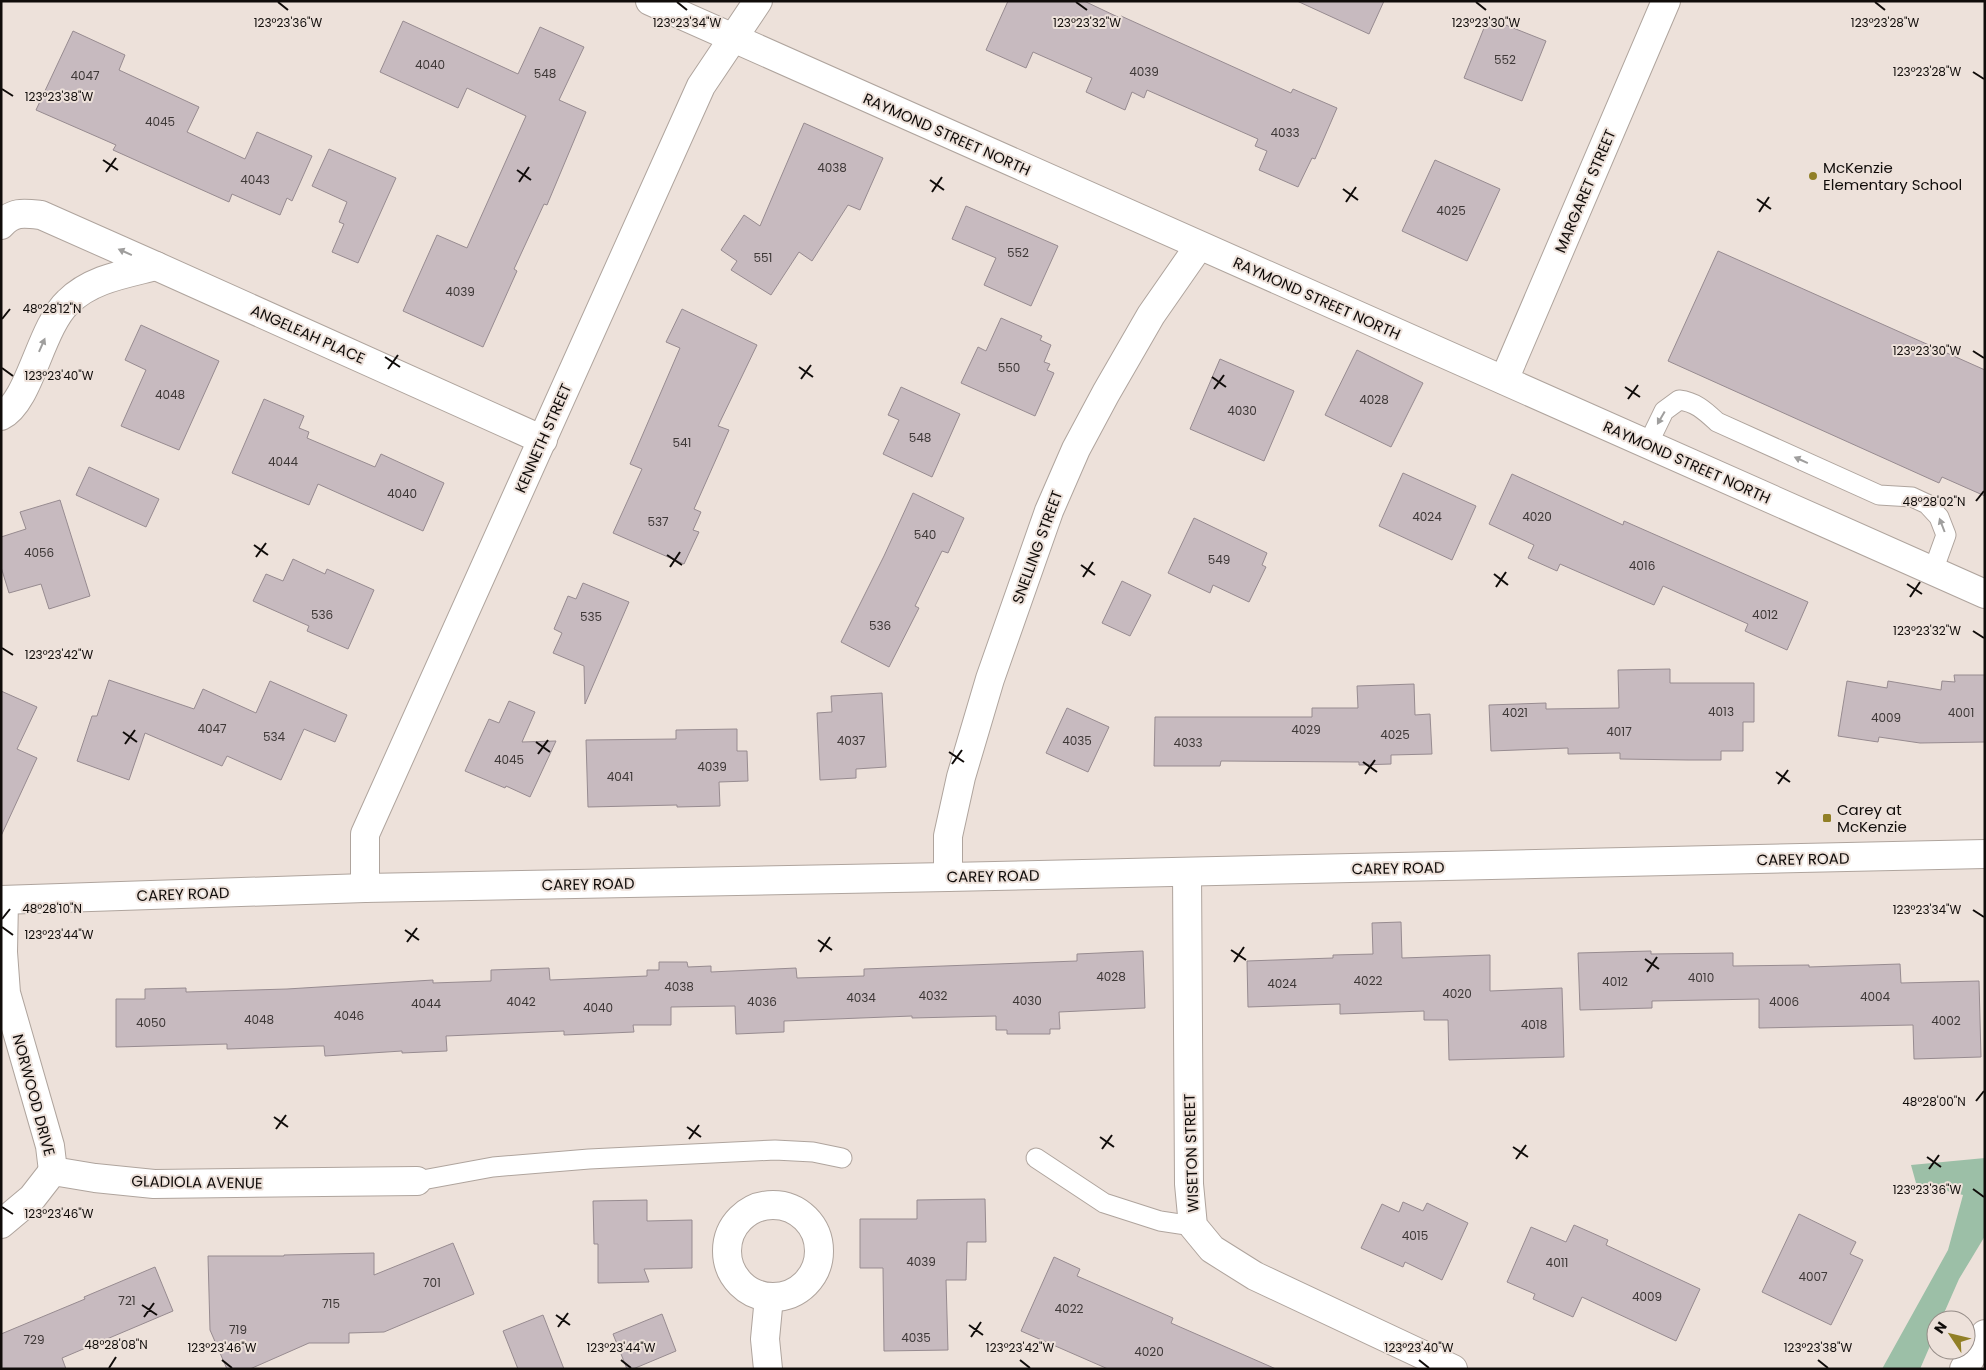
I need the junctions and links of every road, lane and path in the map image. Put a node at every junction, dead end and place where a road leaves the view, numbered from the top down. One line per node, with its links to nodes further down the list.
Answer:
1 (650, 1): 4 (street, RAYMOND STREET NORTH)
2 (758, 1): 4 (street, KENNETH STREET)
3 (1666, 1): 8 (street, MARGARET STREET)
4 (733, 39): 6 (street, RAYMOND STREET NORTH); 10 (street, KENNETH STREET)
5 (1, 225): 7 (street, ANGELEAH PLACE, one-way to 5)
6 (1199, 246): 8 (street, RAYMOND STREET NORTH); 16 (street, SNELLING STREET)
7 (156, 266): 9 (street, one-way to 7); 10 (street, ANGELEAH PLACE)
8 (1504, 380): 11 (street, RAYMOND STREET NORTH)
9 (1, 416)
10 (543, 440): 17 (street, KENNETH STREET)
11 (1648, 444): 12 (street, RAYMOND STREET NORTH); 12 (lane, one-way to 11)
12 (1934, 571): 13 (street, RAYMOND STREET NORTH)
13 (1985, 594)
14 (1985, 854): 15 (street, CAREY ROAD)
15 (1187, 872): 16 (street, CAREY ROAD); 24 (street, WISETON STREET)
16 (948, 877): 17 (street, CAREY ROAD)
17 (365, 888): 18 (street, CAREY ROAD)
18 (3, 900): 21 (street, NORWOOD DRIVE)
19 (842, 1158): 22 (lane)
20 (1036, 1158): 24 (lane)
21 (53, 1171): 22 (street, GLADIOLA AVENUE); 23 (street)
22 (417, 1180)
23 (1, 1224)
24 (1193, 1226): 28 (street, WISETON STREET)
25 (769, 1297): 27 (street)
26 (1985, 1334): 29 (street)
27 (768, 1369)
28 (1453, 1369)
29 (1964, 1369)

